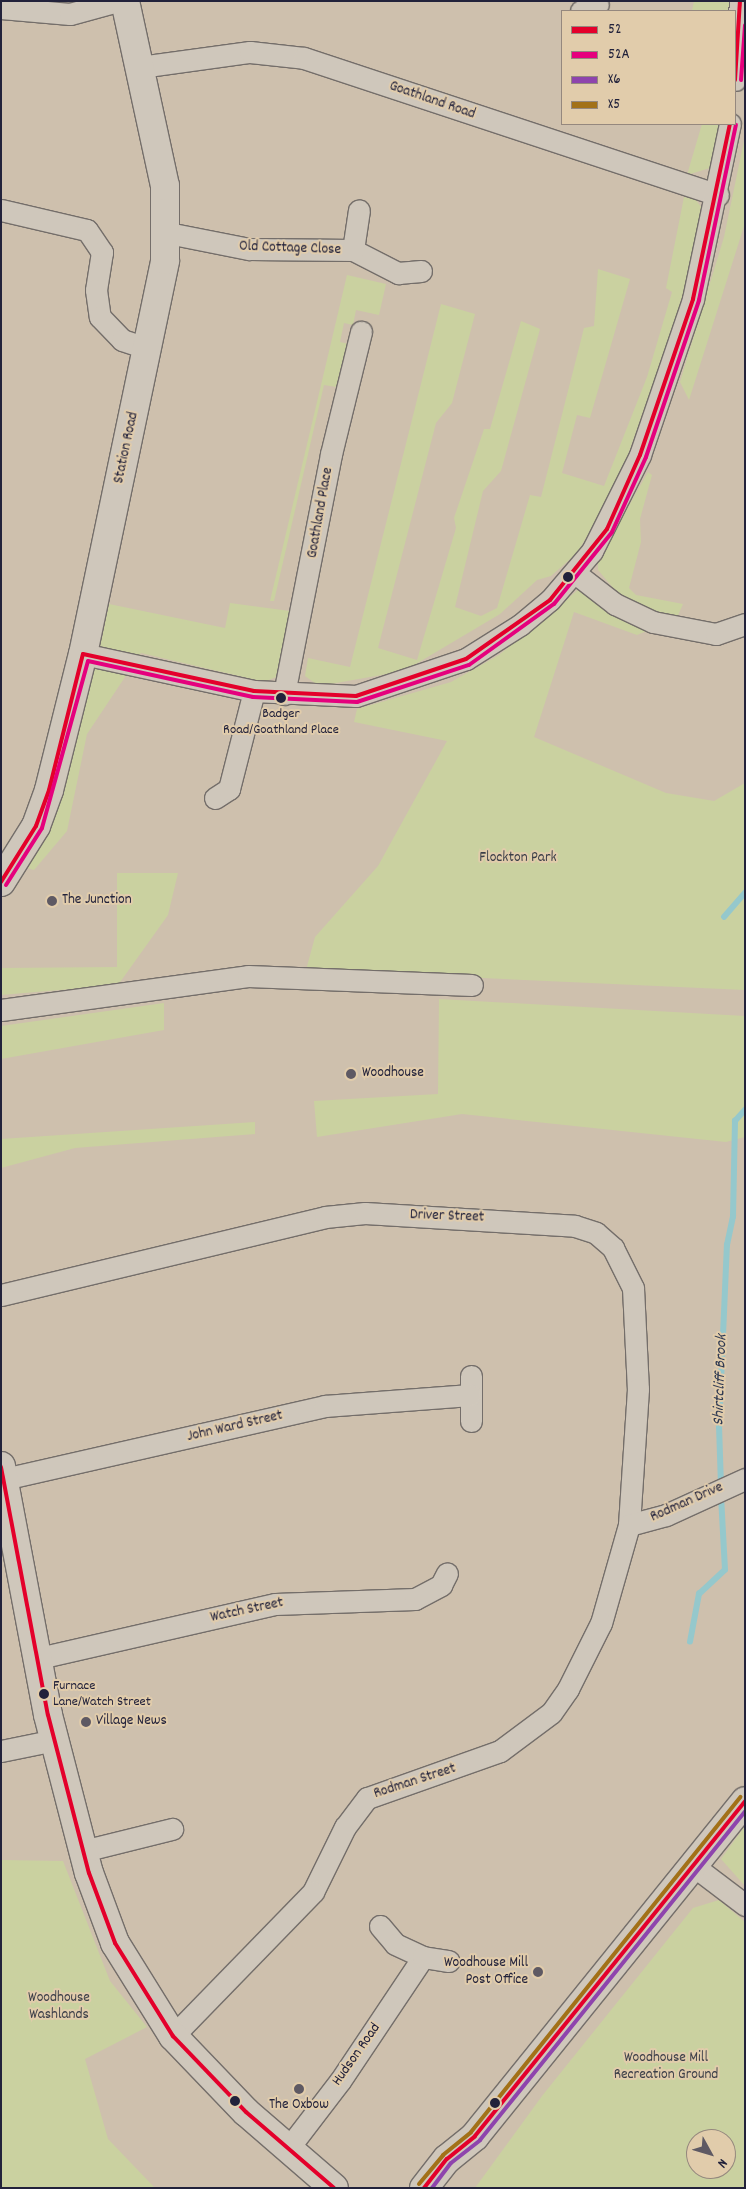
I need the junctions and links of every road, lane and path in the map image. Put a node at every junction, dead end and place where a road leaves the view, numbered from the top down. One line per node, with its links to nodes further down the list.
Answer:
1 (118, 1): 4 (street)
2 (125, 1): 6 (main road, Station Road)
3 (740, 1): 5 (street)
4 (1, 8)
5 (736, 53)
6 (140, 67): 8 (street, Goathland Road); 11 (main road, Station Road)
7 (730, 125): 8 (street)
8 (718, 195): 16 (street)
9 (1, 210): 15 (street)
10 (359, 210): 12 (street, Old Cottage Close)
11 (168, 233): 12 (street, Old Cottage Close); 15 (main road, Station Road)
12 (353, 250): 13 (street, Old Cottage Close)
13 (421, 271)
14 (361, 332): 20 (street, Goathland Place)
15 (149, 349): 18 (main road, Station Road)
16 (575, 574): 17 (street); 20 (street)
17 (745, 624)
18 (82, 654): 19 (street); 22 (main road, Station Road)
19 (254, 690): 20 (street); 21 (street)
20 (284, 694)
21 (215, 798)
22 (1, 882)
23 (472, 985): 24 (street)
24 (1, 1010)
25 (1, 1295): 29 (street, Driver Street)
26 (471, 1421): 27 (street, John Ward Street)
27 (3, 1473): 31 (main road)
28 (745, 1478): 29 (street, Rodman Drive)
29 (628, 1525): 42 (street, Rodman Street)
30 (447, 1572): 31 (street, Watch Street)
31 (39, 1658): 32 (main road)
32 (55, 1740): 33 (street); 36 (main road)
33 (1, 1751)
34 (745, 1800): 37 (main road)
35 (172, 1828): 36 (street)
36 (83, 1851): 42 (main road)
37 (691, 1864): 38 (street); 43 (main road)
38 (745, 1905)
39 (380, 1926): 40 (street)
40 (423, 1957): 41 (street); 44 (street, Hudson Road)
41 (449, 1961)
42 (173, 2036): 44 (main road)
43 (476, 2136): 46 (main road); 47 (main road)
44 (287, 2150): 45 (main road)
45 (325, 2184)
46 (424, 2188)
47 (447, 2188)

